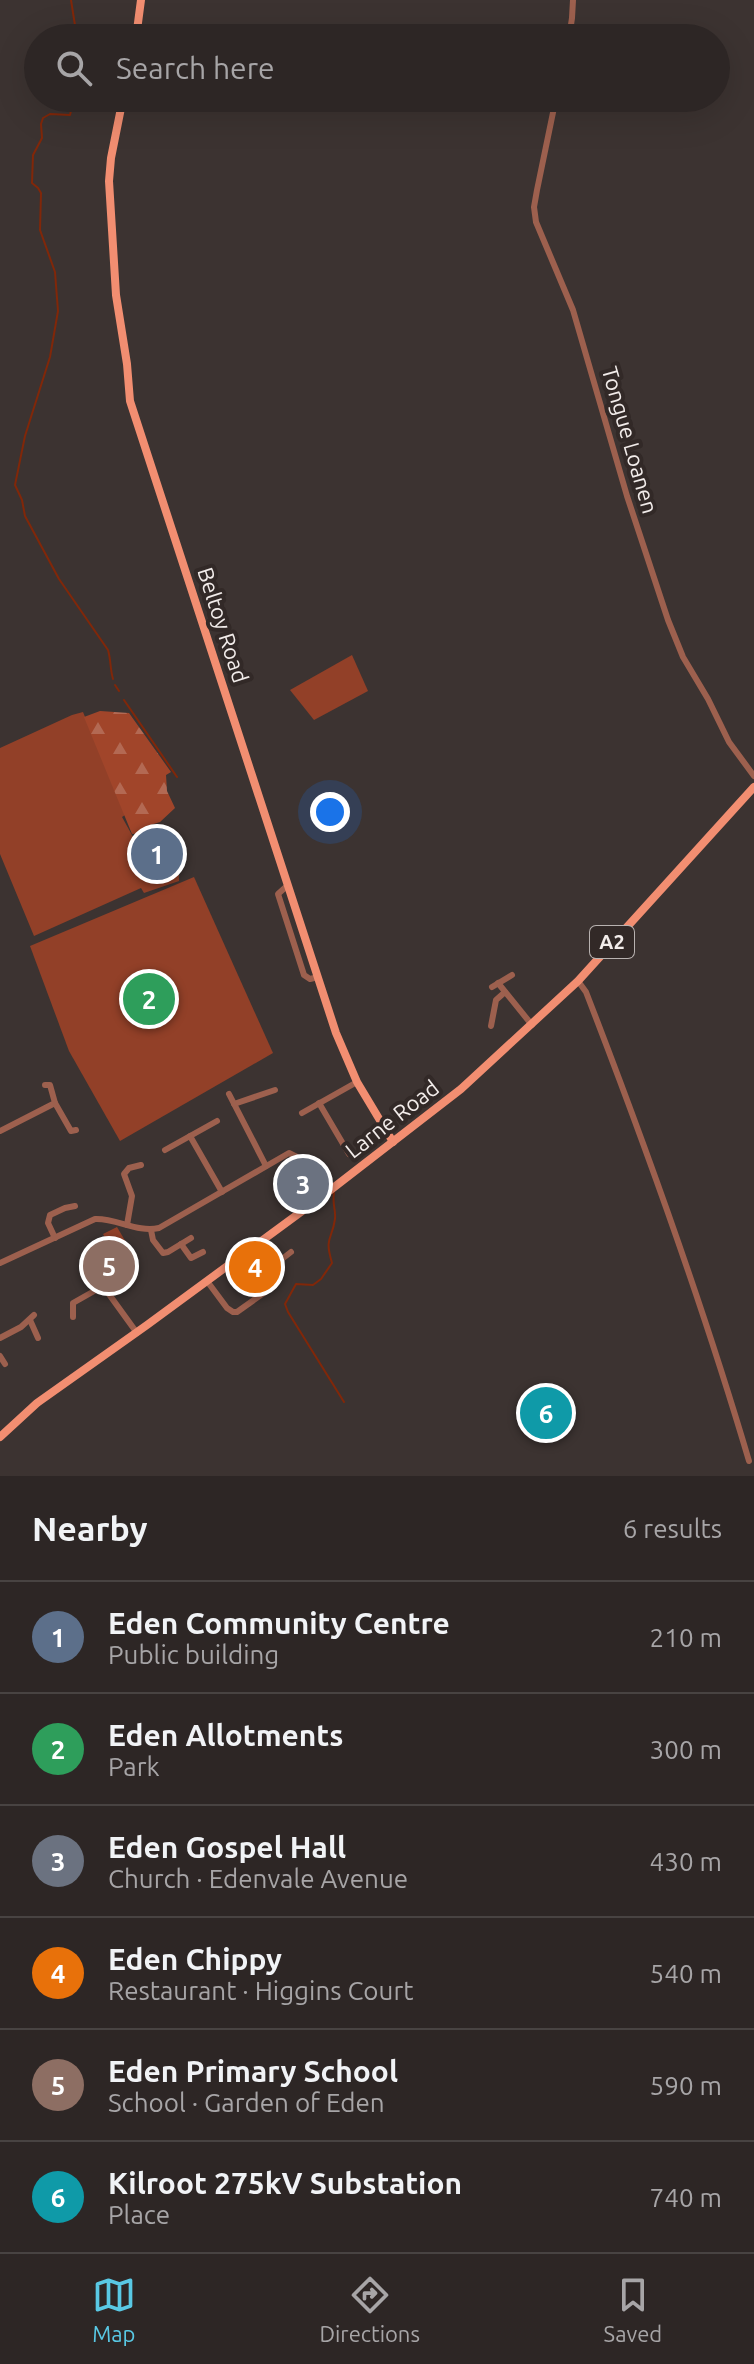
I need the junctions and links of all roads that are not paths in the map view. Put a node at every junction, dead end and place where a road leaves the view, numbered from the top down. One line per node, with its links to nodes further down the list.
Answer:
1 (141, 0): 3 (main road)
2 (573, 0): 4 (street)
3 (138, 24)
4 (571, 24)
5 (120, 112): 14 (main road, Beltoy Road)
6 (554, 112): 7 (street, Tongue Loanen)
7 (754, 776)
8 (754, 787): 10 (main road, Larne Road / A2)
9 (512, 975): 11 (street)
10 (578, 981): 12 (main road, Larne Road / A2); 50 (street)
11 (505, 992): 12 (street); 13 (street)
12 (532, 1025): 26 (main road, Larne Road / A2)
13 (491, 1026)
14 (357, 1082): 19 (street); 26 (main road, Beltoy Road)
15 (50, 1084): 18 (street)
16 (275, 1090): 20 (street)
17 (229, 1094): 20 (street)
18 (55, 1103): 23 (street); 24 (street)
19 (319, 1103): 21 (street); 28 (street)
20 (234, 1104): 30 (street)
21 (302, 1113)
22 (217, 1121): 25 (street)
23 (0, 1131)
24 (71, 1133)
25 (190, 1136): 27 (street); 31 (street)
26 (393, 1142): 32 (main road, Larne Road / A2)
27 (165, 1150)
28 (349, 1154)
29 (141, 1165): 34 (street)
30 (266, 1166): 31 (street); 32 (street)
31 (222, 1192): 35 (street)
32 (324, 1195): 42 (main road, Larne Road / A2)
33 (75, 1206): 36 (street)
34 (127, 1225): 35 (street); 36 (street)
35 (151, 1230): 38 (street)
36 (55, 1238): 41 (street)
37 (191, 1238): 38 (street)
38 (181, 1244): 39 (street)
39 (203, 1252)
40 (291, 1252): 42 (street)
41 (0, 1263)
42 (207, 1281): 44 (main road, Larne Road / A2)
43 (73, 1317): 44 (street)
44 (137, 1333): 49 (main road, Larne Road / A2)
45 (0, 1338): 46 (street)
46 (38, 1338)
47 (0, 1356): 48 (street)
48 (5, 1364)
49 (1, 1434)
50 (749, 1461)

